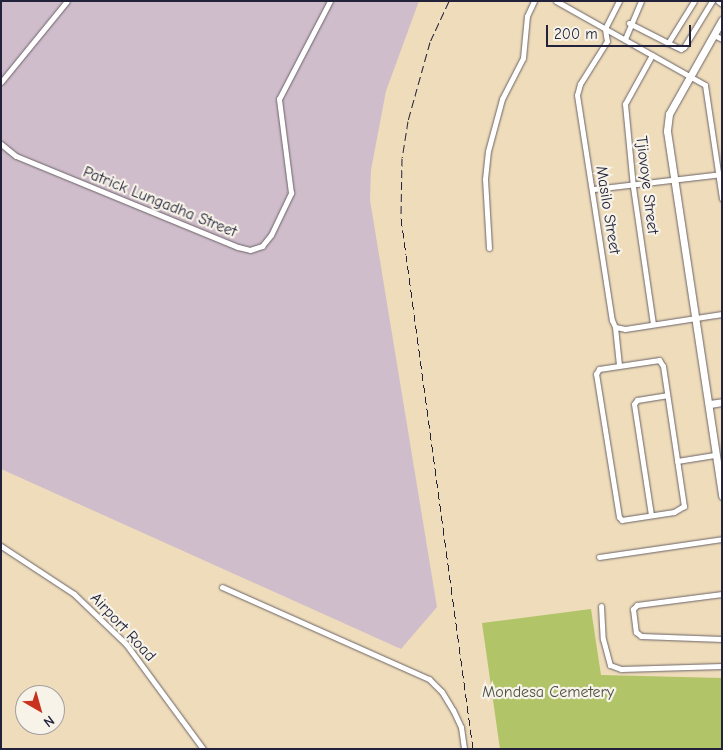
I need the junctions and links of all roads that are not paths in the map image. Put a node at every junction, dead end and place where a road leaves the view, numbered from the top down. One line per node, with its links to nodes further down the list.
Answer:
1 (67, 1): 20 (street)
2 (330, 1): 21 (street, Patrick Lungadha Street)
3 (534, 1): 27 (street)
4 (556, 1): 13 (street)
5 (619, 1): 13 (street, Masilo Street)
6 (641, 1): 12 (street)
7 (694, 1): 17 (street)
8 (712, 1): 17 (street)
9 (718, 1): 10 (street)
10 (722, 4)
11 (722, 20): 14 (street)
12 (629, 23): 15 (street); 17 (street)
13 (605, 28): 15 (street); 25 (street, Masilo Street)
14 (714, 34): 16 (street); 19 (street)
15 (625, 39): 18 (street)
16 (722, 39)
17 (668, 43)
18 (652, 55): 19 (street); 24 (street, Tjiovoye Street)
19 (691, 77): 22 (street); 23 (street)
20 (1, 82)
21 (1, 144)
22 (720, 174): 23 (street); 26 (street)
23 (676, 180): 24 (street); 29 (street)
24 (633, 186): 25 (street); 30 (street, Tjiovoye Street)
25 (594, 189): 31 (street, Masilo Street)
26 (722, 199)
27 (489, 248)
28 (722, 314): 29 (street)
29 (697, 318): 30 (street); 35 (street)
30 (654, 324): 31 (street)
31 (615, 327): 32 (street, Masilo Street)
32 (619, 365): 33 (street); 39 (street)
33 (667, 395): 37 (street); 39 (street)
34 (722, 402): 35 (street)
35 (710, 404): 36 (street)
36 (715, 455): 37 (street); 38 (street)
37 (678, 461): 39 (street)
38 (722, 496)
39 (651, 515)
40 (722, 539): 42 (street)
41 (1, 546): 48 (street, Airport Road)
42 (599, 557)
43 (222, 586): 49 (street)
44 (722, 594): 46 (street)
45 (601, 606): 47 (street)
46 (722, 639)
47 (722, 666)
48 (203, 749)
49 (464, 749)

